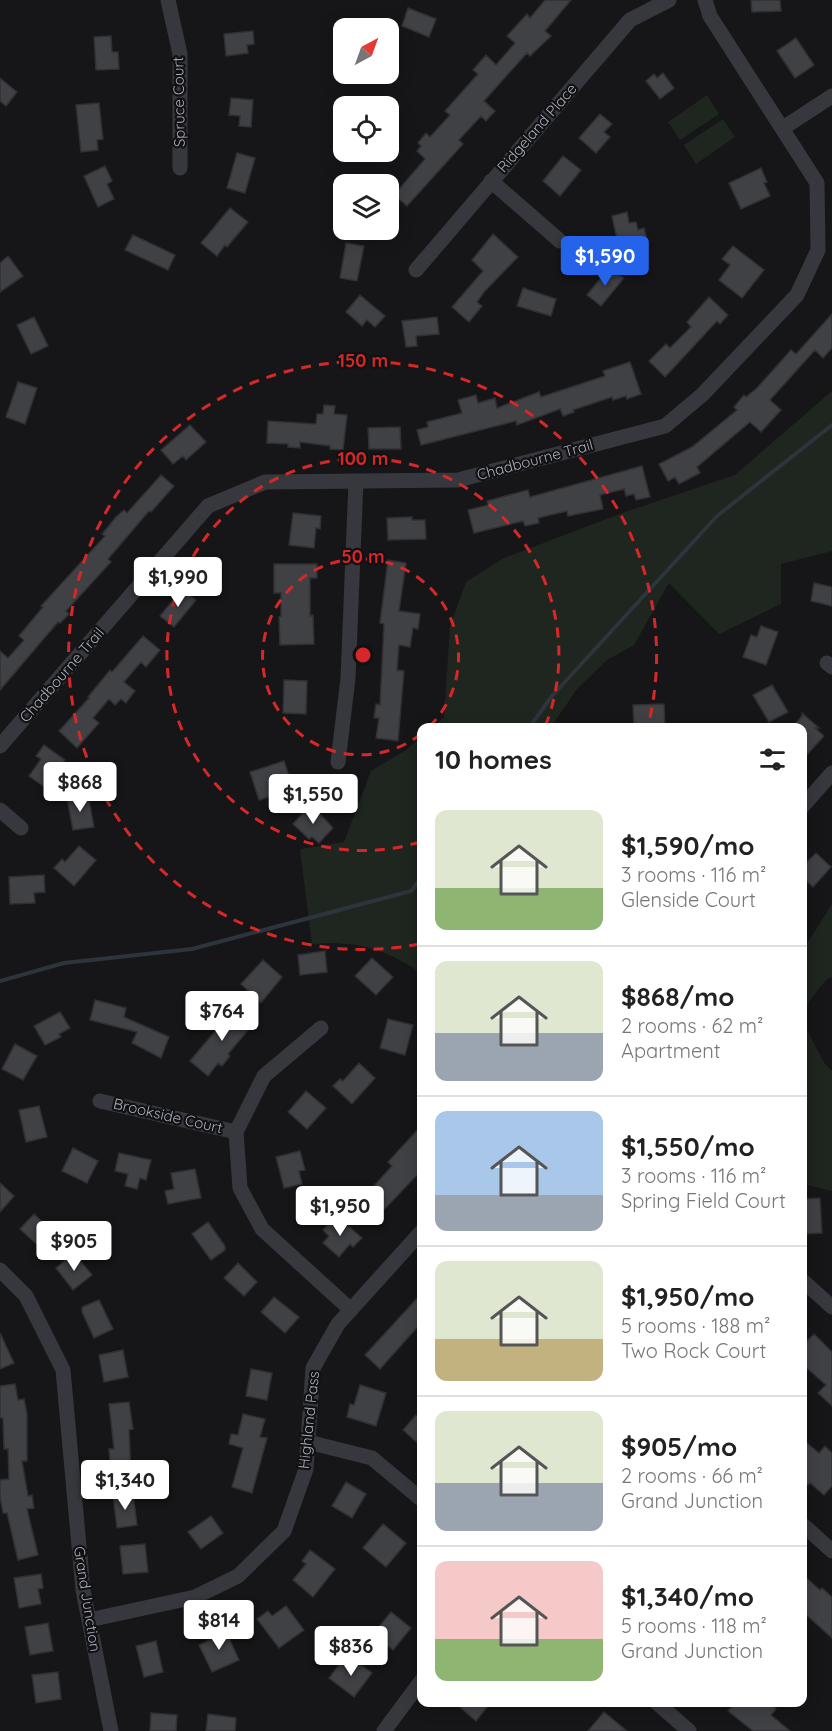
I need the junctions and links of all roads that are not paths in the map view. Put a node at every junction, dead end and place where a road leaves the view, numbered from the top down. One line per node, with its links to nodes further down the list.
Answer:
1 (168, 0): 6 (street, Spruce Court)
2 (669, 0): 7 (street, Ridgeland Place)
3 (705, 0): 5 (street, Chadbourne Trail)
4 (832, 96): 5 (street)
5 (783, 128): 9 (street, Chadbourne Trail)
6 (180, 168)
7 (491, 181): 8 (street); 10 (street, Ridgeland Place)
8 (560, 241)
9 (825, 252): 11 (street, Chadbourne Trail)
10 (416, 270)
11 (356, 481): 12 (street, Chadbourne Trail); 13 (street)
12 (0, 746)
13 (339, 762)
14 (832, 773): 15 (street)
15 (807, 801)
16 (0, 810): 17 (street)
17 (21, 828)
18 (321, 1028): 20 (street)
19 (100, 1101): 20 (street, Brookside Court)
20 (236, 1132): 25 (street)
21 (417, 1237): 25 (street, Highland Pass)
22 (0, 1270): 30 (street, Grand Junction)
23 (807, 1284): 24 (street)
24 (832, 1306)
25 (351, 1310): 26 (street, Highland Pass)
26 (308, 1442): 27 (street); 30 (street, Highland Pass)
27 (417, 1496)
28 (807, 1528): 29 (street)
29 (830, 1544)
30 (89, 1620): 34 (street, Grand Junction)
31 (417, 1687): 35 (street)
32 (661, 1707): 33 (street)
33 (680, 1728)
34 (111, 1731)
35 (384, 1731)

